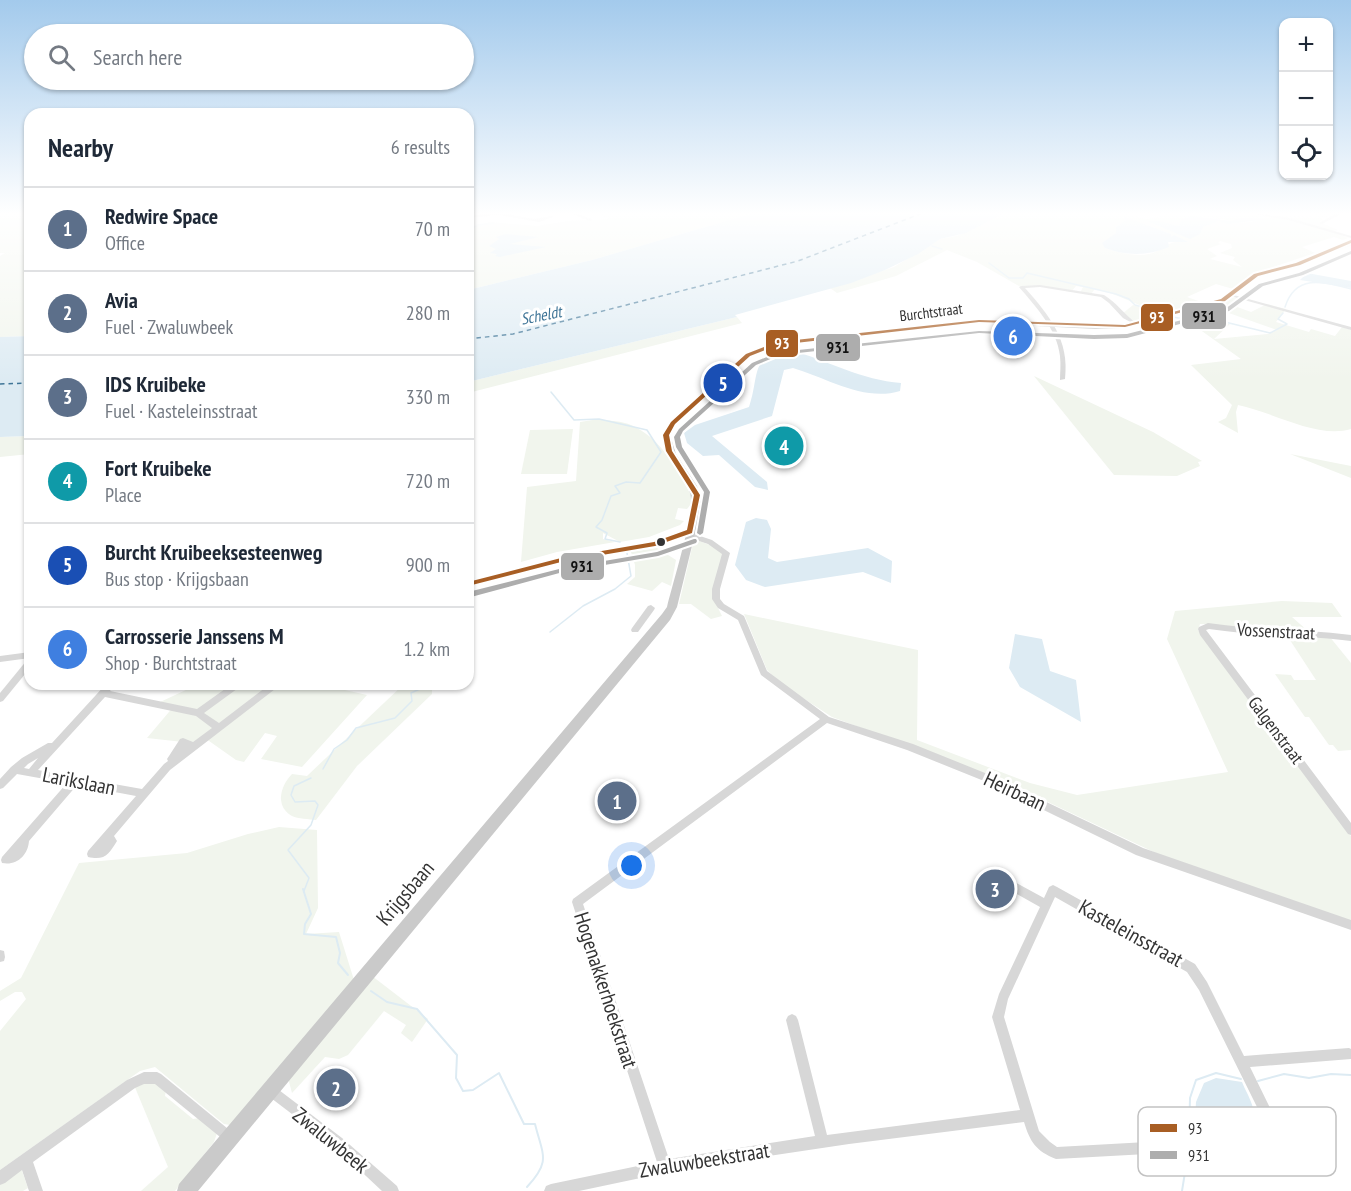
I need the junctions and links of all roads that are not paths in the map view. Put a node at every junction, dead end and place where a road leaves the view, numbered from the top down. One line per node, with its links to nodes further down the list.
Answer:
1 (1277, 270): 2 (main road, Burchtstraat)
2 (1232, 295): 3 (main road, Burchtstraat); 5 (street)
3 (1134, 323): 4 (main road, Burchtstraat); 4 (street)
4 (1052, 324): 6 (main road, Burchtstraat); 7 (street)
5 (1351, 329)
6 (837, 337): 8 (main road, Krijgsbaan)
7 (1062, 379)
8 (689, 533): 9 (street); 12 (main road, Krijgsbaan); 25 (street, Heirbaan)
9 (474, 582)
10 (651, 608): 11 (street)
11 (645, 618): 12 (street); 14 (street)
12 (660, 625): 42 (main road, Krijgsbaan)
13 (1202, 629): 15 (street, Vossenstraat); 33 (street, Galgenstraat)
14 (635, 630)
15 (1351, 638)
16 (24, 656): 17 (street)
17 (0, 659)
18 (24, 670): 23 (street)
19 (106, 690): 22 (street)
20 (230, 690): 24 (street)
21 (268, 690): 26 (street)
22 (103, 693): 24 (street); 27 (street)
23 (0, 699)
24 (198, 713): 26 (street)
25 (826, 719): 38 (street, Heirbaan); 49 (street, Hogenakkerhoekstraat)
26 (218, 727): 32 (street)
27 (56, 744): 28 (street); 29 (street)
28 (14, 770): 29 (street, Larikslaan); 31 (street)
29 (32, 771): 30 (street, Larikslaan)
30 (76, 780): 32 (street, Larikslaan); 35 (street)
31 (0, 785)
32 (143, 793): 34 (street)
33 (1351, 831)
34 (109, 837)
35 (3, 862)
36 (989, 873): 37 (street)
37 (1045, 904): 41 (street, Kasteleinsstraat); 44 (street, Kasteleinsstraat)
38 (1351, 925)
39 (792, 1020): 46 (street)
40 (1349, 1054): 41 (street)
41 (1241, 1062): 43 (street, Kasteleinsstraat)
42 (269, 1090): 45 (main road, Krijgsbaan); 53 (street, Zwaluwbeek)
43 (1264, 1107)
44 (1028, 1115): 46 (street, Zwaluwbeekstraat); 47 (street, Kasteleinsstraat)
45 (230, 1138): 48 (street); 52 (main road, Krijgsbaan)
46 (822, 1142): 49 (street, Zwaluwbeekstraat)
47 (1138, 1148)
48 (25, 1160): 50 (street); 51 (street)
49 (665, 1166): 54 (street, Zwaluwbeekstraat)
50 (0, 1178)
51 (36, 1191)
52 (186, 1191)
53 (392, 1191)
54 (552, 1191)

